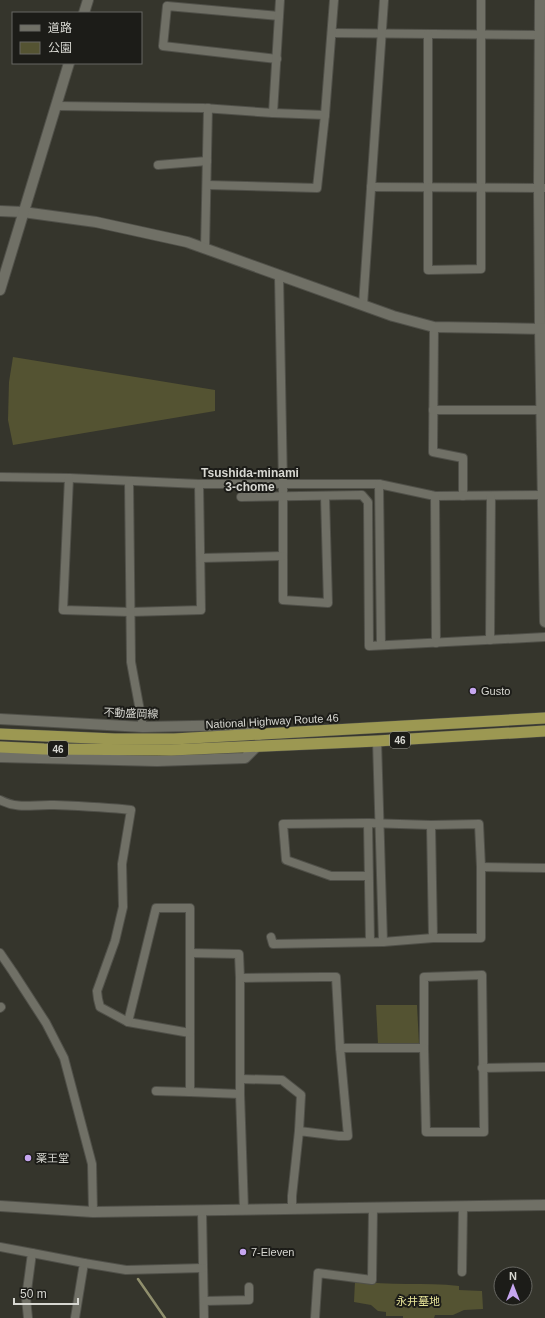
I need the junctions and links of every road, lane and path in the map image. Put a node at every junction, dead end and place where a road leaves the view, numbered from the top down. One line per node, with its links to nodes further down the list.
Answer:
1 (88, 0): 7 (street)
2 (280, 0): 8 (street)
3 (334, 0): 9 (street)
4 (384, 0): 10 (street)
5 (481, 0): 12 (street)
6 (540, 0): 13 (street)
7 (84, 12)
8 (279, 16): 14 (street); 14 (street)
9 (332, 33): 10 (street); 19 (street)
10 (382, 33): 11 (street); 23 (street)
11 (428, 34): 12 (street); 24 (street)
12 (481, 34): 13 (street); 25 (street)
13 (543, 35): 26 (street)
14 (277, 59): 18 (street)
15 (69, 64): 16 (street)
16 (57, 106): 17 (street); 28 (street)
17 (208, 108): 18 (street); 20 (street)
18 (273, 114): 19 (street)
19 (325, 115): 22 (street)
20 (207, 161): 21 (street); 22 (street)
21 (158, 165)
22 (206, 185): 29 (street)
23 (371, 187): 24 (street); 32 (street)
24 (428, 188): 25 (street); 25 (street)
25 (481, 188): 26 (street)
26 (542, 188): 34 (street)
27 (0, 211): 28 (street)
28 (23, 212): 29 (street); 31 (street)
29 (205, 249): 30 (street)
30 (279, 276): 32 (street); 41 (street)
31 (0, 290)
32 (363, 305): 33 (street)
33 (434, 327): 34 (street); 35 (street)
34 (542, 329): 36 (street)
35 (433, 410): 36 (street); 46 (street)
36 (541, 410): 48 (street)
37 (0, 477): 38 (street)
38 (69, 478): 39 (street); 52 (street)
39 (129, 480): 40 (street); 52 (street)
40 (199, 484): 41 (street); 51 (street)
41 (283, 484): 42 (street); 43 (street)
42 (379, 484): 45 (street); 57 (street)
43 (283, 496): 44 (street); 49 (street); 50 (street)
44 (325, 496): 50 (street); 57 (street)
45 (435, 496): 46 (street); 56 (street)
46 (463, 496): 47 (street)
47 (491, 496): 48 (street); 55 (street)
48 (544, 496): 53 (street)
49 (241, 497)
50 (283, 556): 51 (street)
51 (201, 558): 52 (street)
52 (130, 612): 60 (street)
53 (545, 622)
54 (545, 637): 55 (street)
55 (490, 640): 56 (street)
56 (436, 642): 57 (street)
57 (381, 645)
58 (545, 718): 63 (highway, National Highway Route 46 / 46)
59 (0, 720): 60 (street, 不動盛岡線)
60 (143, 727): 63 (street, 不動盛岡線)
61 (545, 731): 64 (highway, National Highway Route 46 / 46)
62 (0, 734): 65 (highway, National Highway Route 46 / 46)
63 (259, 735): 65 (highway, National Highway Route 46 / 46)
64 (377, 741): 67 (highway, National Highway Route 46 / 46); 71 (street)
65 (115, 744): 66 (highway, National Highway Route 46 / 46); 67 (highway, National Highway Route 46 / 46)
66 (0, 747)
67 (256, 747): 68 (street)
68 (0, 757)
69 (0, 800): 83 (street)
70 (368, 823): 71 (street); 75 (street); 75 (street)
71 (380, 823): 72 (street); 79 (street)
72 (431, 825): 73 (street); 77 (street)
73 (481, 867): 74 (street); 77 (street)
74 (545, 868)
75 (368, 876): 78 (street)
76 (272, 937): 78 (street)
77 (433, 938): 79 (street)
78 (370, 942): 79 (street)
79 (383, 942)
80 (0, 953): 101 (street)
81 (190, 953): 82 (street); 83 (street); 84 (street)
82 (240, 978): 85 (street); 89 (street)
83 (128, 1022): 84 (street)
84 (190, 1033): 91 (street)
85 (340, 1048): 86 (street); 93 (street)
86 (424, 1048): 88 (street); 88 (street)
87 (545, 1067): 88 (street)
88 (482, 1068)
89 (240, 1079): 92 (street); 93 (street)
90 (156, 1091): 91 (street)
91 (190, 1092): 92 (street)
92 (240, 1094): 99 (street)
93 (299, 1131): 98 (street)
94 (545, 1205): 96 (street)
95 (0, 1206): 101 (street)
96 (463, 1207): 97 (street); 106 (street)
97 (373, 1208): 98 (street); 112 (street)
98 (292, 1209): 99 (street)
99 (244, 1210): 100 (street)
100 (202, 1211): 101 (street); 105 (street)
101 (94, 1212)
102 (0, 1247): 103 (street)
103 (32, 1253): 104 (street); 109 (street)
104 (84, 1263): 105 (street); 110 (street)
105 (203, 1268): 108 (street)
106 (462, 1272)
107 (249, 1287): 108 (street)
108 (204, 1301): 111 (street)
109 (28, 1318)
110 (75, 1318)
111 (204, 1318)
112 (315, 1318)

